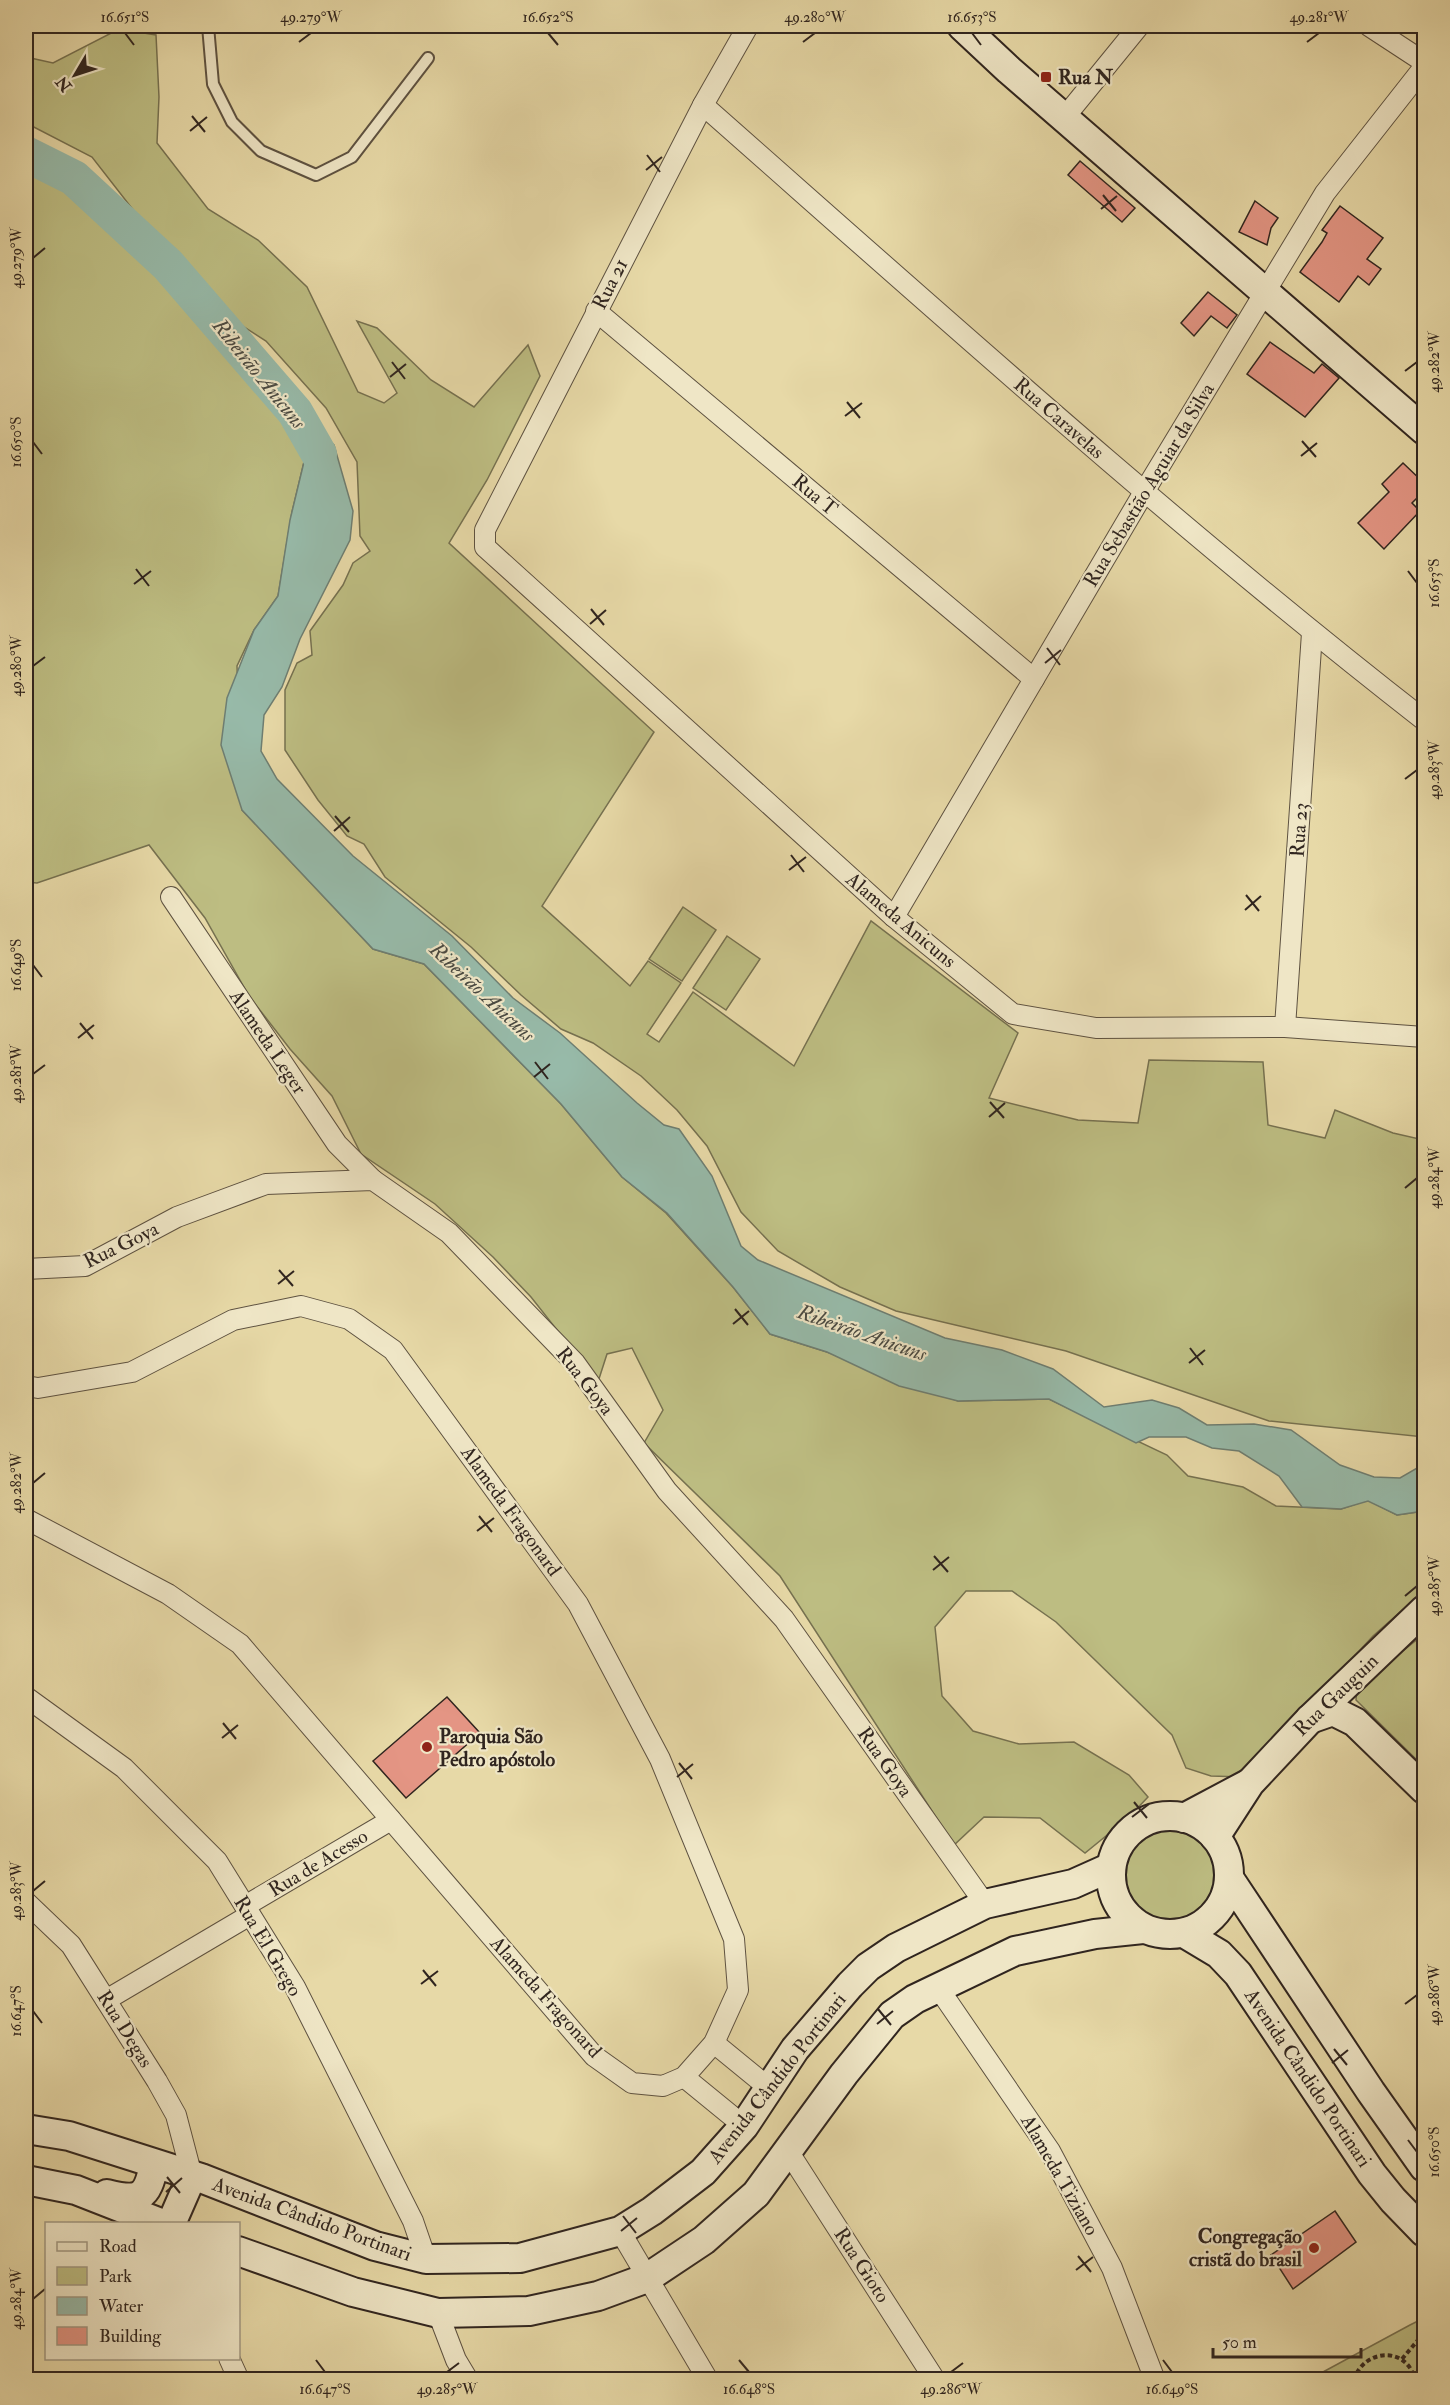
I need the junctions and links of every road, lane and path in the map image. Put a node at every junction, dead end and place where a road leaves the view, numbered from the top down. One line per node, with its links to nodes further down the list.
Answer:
1 (208, 26): 6 (lane)
2 (748, 26): 9 (street, Rua 21)
3 (962, 26): 10 (street)
4 (1139, 26): 10 (street)
5 (1369, 26): 7 (street)
6 (428, 58)
7 (1425, 62)
8 (1425, 67): 11 (street, Rua Sebastião Aguiar da Silva)
9 (702, 105): 12 (street, Rua 21); 14 (street, Rua Caravelas)
10 (1064, 117): 11 (street)
11 (1264, 291): 13 (street); 14 (street, Rua Sebastião Aguiar da Silva)
12 (596, 310): 15 (street, Rua 21); 17 (street, Rua T)
13 (1425, 430)
14 (1144, 492): 16 (street, Rua Caravelas); 17 (street, Rua Sebastião Aguiar da Silva)
15 (484, 547): 20 (street, Alameda Anicuns)
16 (1312, 633): 18 (street, Rua Caravelas); 21 (street, Rua 23)
17 (1034, 679): 20 (street, Rua Sebastião Aguiar da Silva)
18 (1425, 720)
19 (171, 897): 23 (street, Alameda Leger)
20 (894, 917): 21 (street, Alameda Anicuns)
21 (1285, 1028): 22 (street, Alameda Anicuns)
22 (1425, 1037)
23 (373, 1180): 24 (street, Rua Goya); 38 (street, Rua Goya)
24 (26, 1269)
25 (26, 1386): 44 (street, Alameda Fragonard)
26 (26, 1519): 33 (street, Alameda Fragonard)
27 (1425, 1610): 29 (street, Rua Gauguin)
28 (26, 1697): 39 (street, Rua El Grego)
29 (1310, 1719): 30 (street, Rua Gauguin); 31 (street)
30 (1250, 1783): 32 (street, Rua Gauguin); 34 (street, Rua Gauguin)
31 (1425, 1789)
32 (1184, 1818): 34 (street); 35 (street)
33 (391, 1820): 39 (street, Rua de Acesso); 45 (street, Alameda Fragonard)
34 (1215, 1837): 36 (street)
35 (1111, 1867): 38 (street, Avenida Cândido Portinari); 40 (street)
36 (1229, 1878): 41 (street); 51 (street)
37 (26, 1902): 43 (street, Rua Degas)
38 (985, 1904): 46 (street, Avenida Cândido Portinari)
39 (247, 1911): 43 (street, Rua de Acesso); 60 (street, Rua El Grego)
40 (1143, 1929): 41 (street); 42 (street)
41 (1184, 1933): 58 (street, Avenida Cândido Portinari)
42 (937, 1986): 49 (street); 70 (street, Alameda Tiziano)
43 (106, 2000): 52 (street, Rua Degas)
44 (714, 2043): 45 (street, Alameda Fragonard); 46 (street)
45 (684, 2077): 47 (street)
46 (769, 2088): 47 (street, Avenida Cândido Portinari)
47 (744, 2126): 57 (street, Avenida Cândido Portinari)
48 (26, 2129): 50 (street, Avenida Cândido Portinari)
49 (788, 2151): 61 (street); 69 (street, Rua Gioto)
50 (154, 2165): 52 (street, Avenida Cândido Portinari); 54 (street)
51 (1425, 2167)
52 (192, 2176): 56 (street); 60 (street, Avenida Cândido Portinari)
53 (26, 2180): 54 (street)
54 (76, 2190): 55 (street)
55 (161, 2222)
56 (171, 2222)
57 (621, 2231): 60 (street, Avenida Cândido Portinari); 61 (street)
58 (1425, 2232)
59 (240, 2252): 62 (street)
60 (426, 2259)
61 (647, 2278): 62 (street); 68 (street)
62 (438, 2313): 67 (street)
63 (1425, 2333): 64 (path)
64 (1402, 2359): 71 (path); 72 (path)
65 (230, 2360): 66 (street)
66 (238, 2379)
67 (468, 2379)
68 (708, 2379)
69 (935, 2379)
70 (1155, 2379)
71 (1354, 2379)
72 (1415, 2379)

